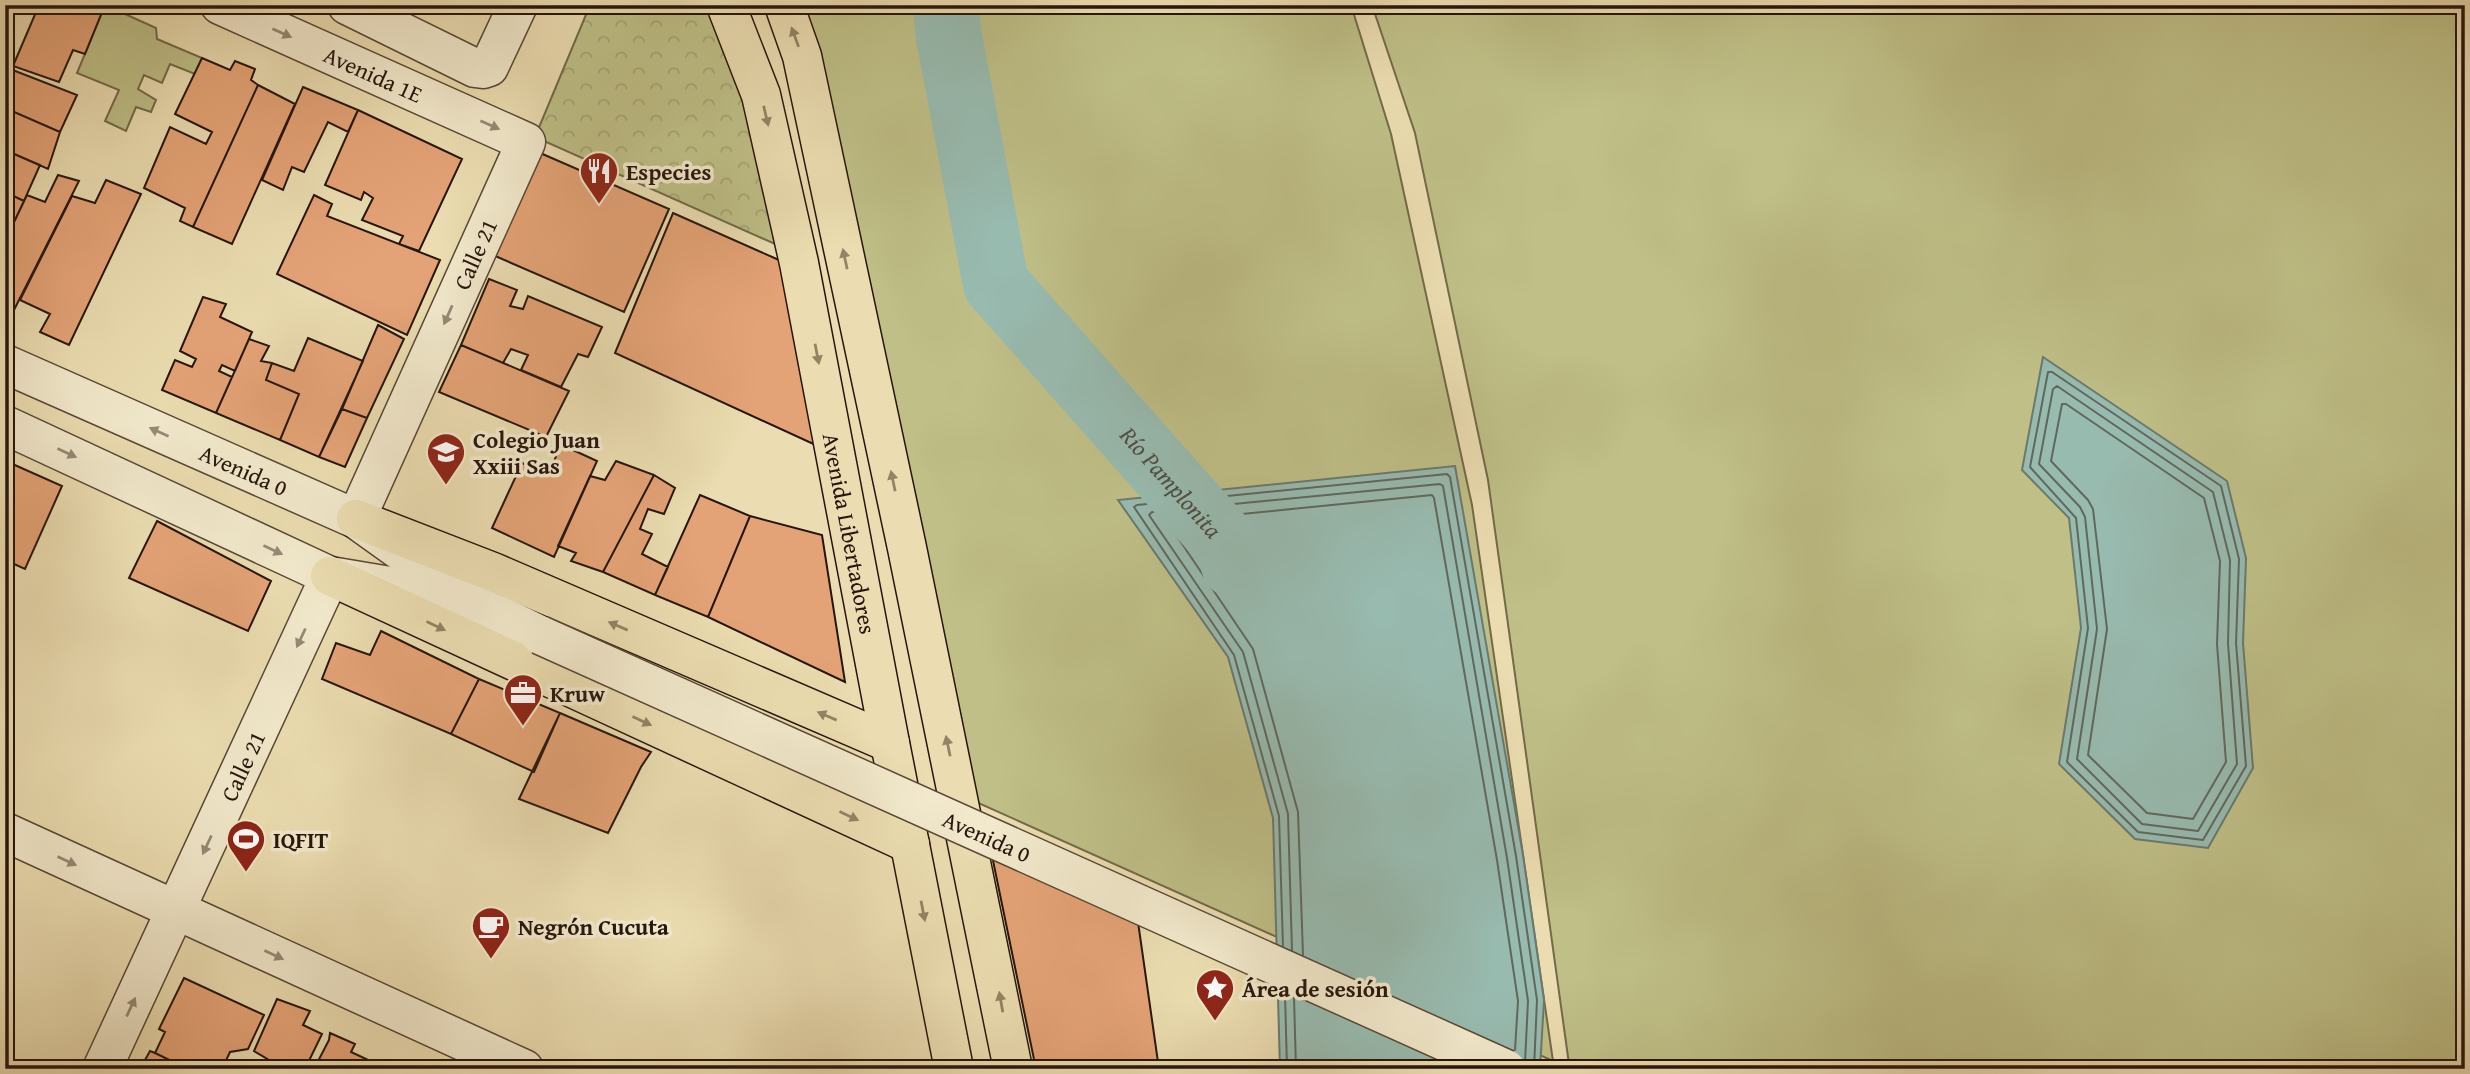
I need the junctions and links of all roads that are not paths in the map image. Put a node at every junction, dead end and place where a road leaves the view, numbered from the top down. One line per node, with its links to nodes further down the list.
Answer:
1 (220, 5): 6 (street, Avenida 1E, one-way to 6)
2 (518, 5): 5 (street)
3 (726, 5): 12 (main road, Avenida Libertadores, one-way to 12)
4 (784, 5): 19 (main road, one-way to 4)
5 (350, 6)
6 (526, 142): 9 (street, Calle 21, one-way to 9)
7 (5, 364): 9 (street, Avenida 0, one-way to 7)
8 (5, 425): 10 (street, Avenida 0, one-way to 10)
9 (356, 519): 11 (street, Avenida 0); 12 (main road, one-way to 9)
10 (330, 576): 11 (street, Avenida 0); 14 (main road, one-way to 14); 15 (street, Calle 21, one-way to 15)
11 (469, 600): 20 (street, Avenida 0, bridge)
12 (890, 743): 14 (main road, Avenida Libertadores)
13 (5, 832): 15 (street, one-way to 15)
14 (910, 844): 18 (main road, Avenida Libertadores, one-way to 18)
15 (177, 911): 16 (street, Calle 21, one-way to 15); 17 (street, one-way to 17)
16 (102, 1069)
17 (524, 1069)
18 (954, 1069)
19 (1013, 1069)
20 (1506, 1069)

